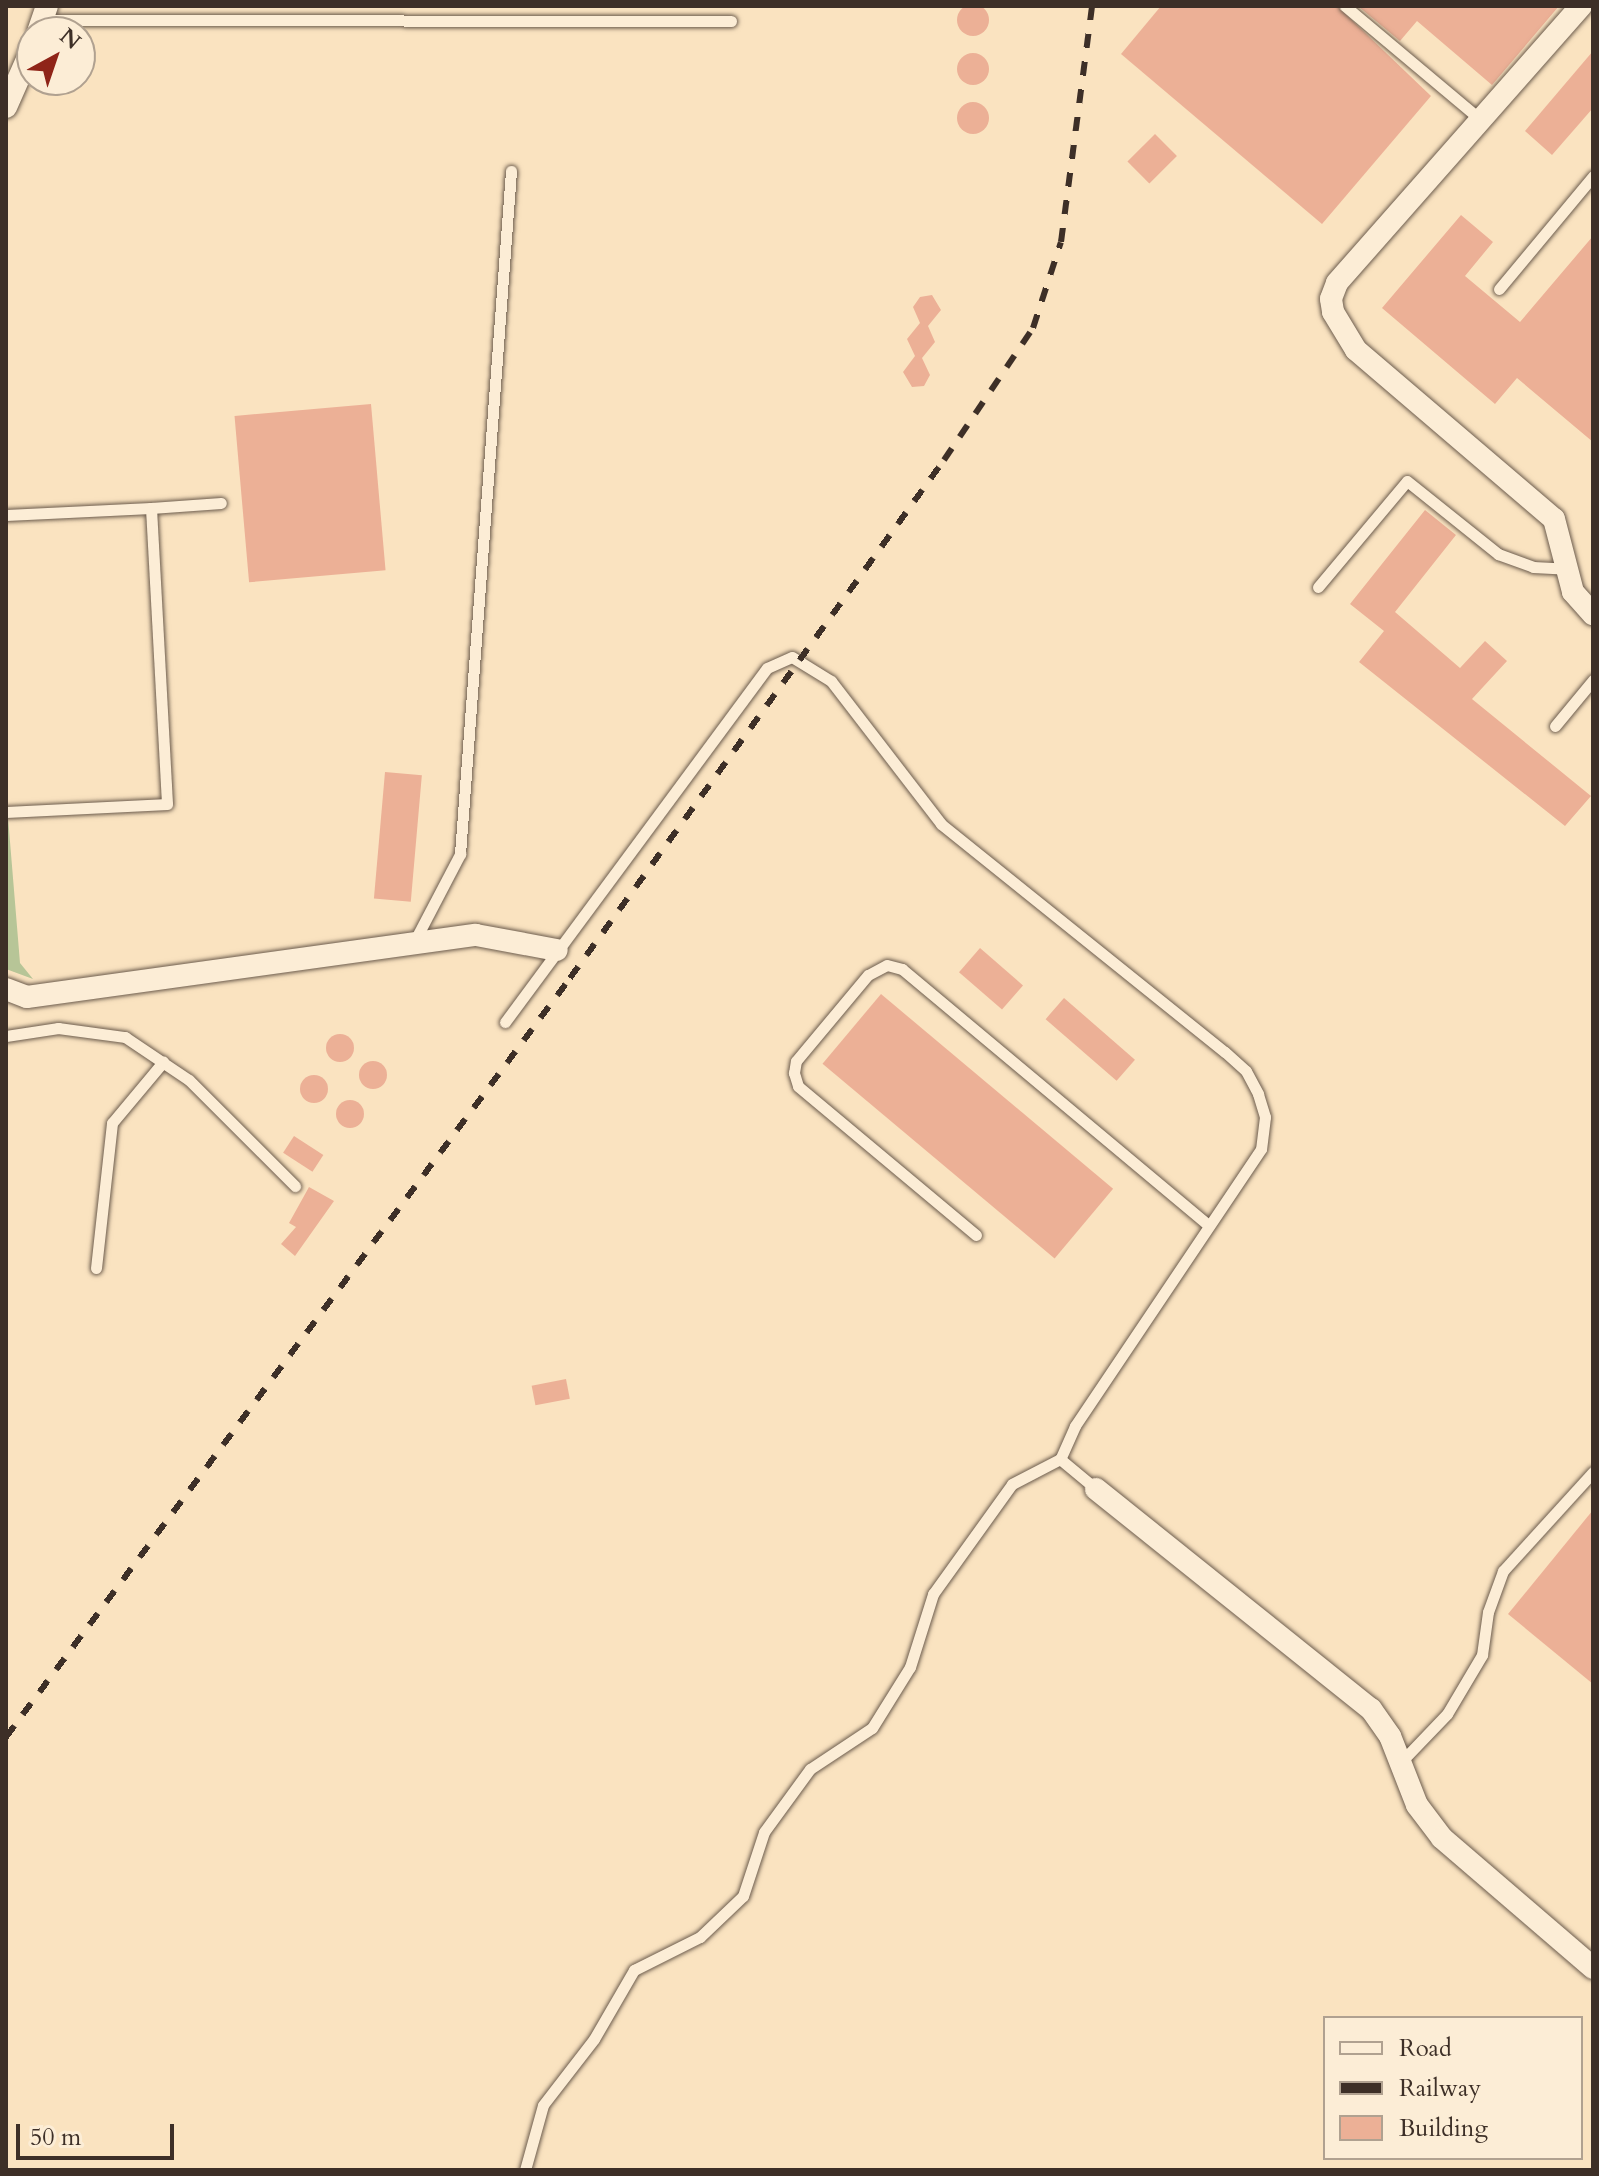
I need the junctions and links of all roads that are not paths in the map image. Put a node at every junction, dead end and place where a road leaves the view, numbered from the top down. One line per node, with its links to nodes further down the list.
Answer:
1 (1345, 6): 7 (lane)
2 (1581, 6): 7 (street)
3 (96, 19): 4 (lane)
4 (731, 21)
5 (16, 84): 6 (street)
6 (6, 107)
7 (1481, 120): 14 (street)
8 (511, 171): 20 (lane)
9 (1593, 176): 10 (lane)
10 (1499, 289)
11 (221, 503): 12 (lane)
12 (151, 508): 13 (lane); 19 (lane)
13 (6, 515)
14 (1567, 569): 15 (lane); 16 (street)
15 (1318, 587)
16 (1593, 614)
17 (1593, 680): 18 (lane)
18 (1555, 726)
19 (6, 812)
20 (413, 944): 21 (street); 22 (street)
21 (557, 950): 23 (lane); 27 (lane)
22 (6, 989)
23 (505, 1022)
24 (6, 1036): 25 (lane)
25 (163, 1062): 26 (lane); 29 (lane)
26 (295, 1186)
27 (1209, 1226): 28 (lane); 30 (lane)
28 (976, 1235)
29 (96, 1268)
30 (1060, 1459): 32 (lane); 35 (lane)
31 (1593, 1472): 33 (lane)
32 (1096, 1489): 33 (street)
33 (1399, 1763): 34 (street)
34 (1593, 1968)
35 (525, 2170)

